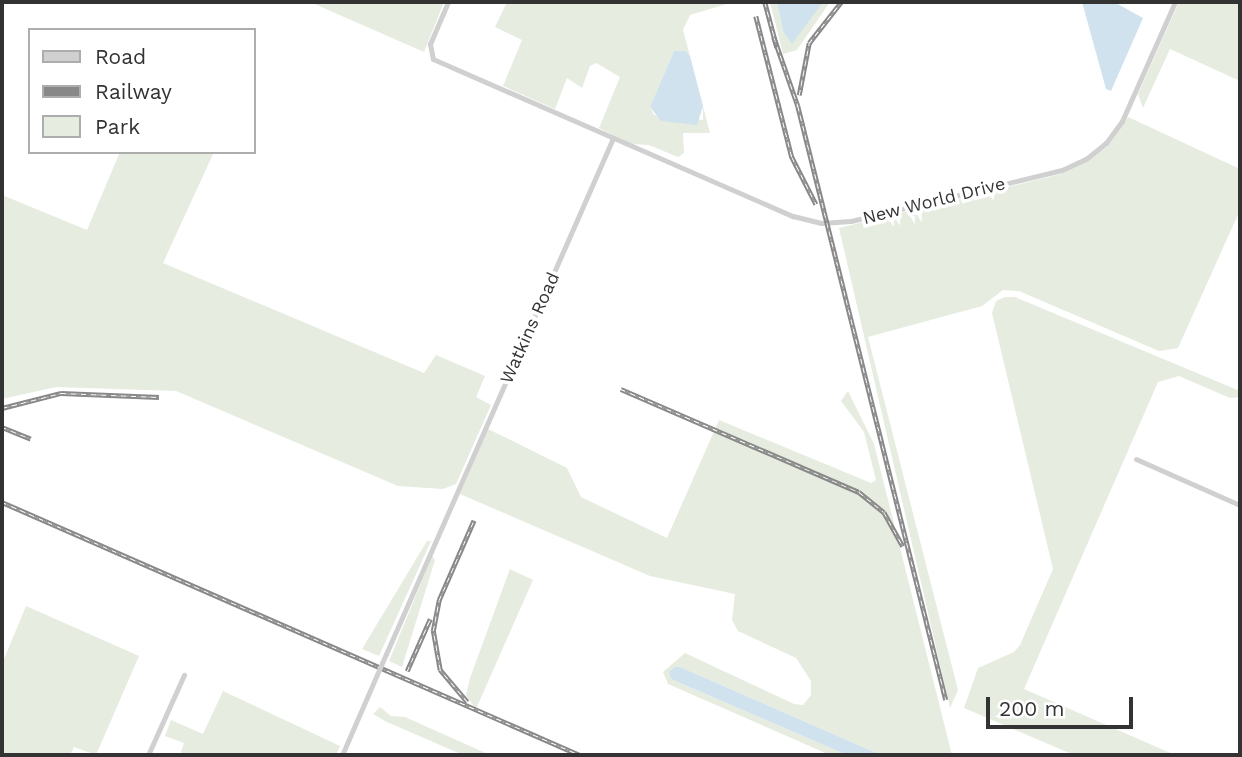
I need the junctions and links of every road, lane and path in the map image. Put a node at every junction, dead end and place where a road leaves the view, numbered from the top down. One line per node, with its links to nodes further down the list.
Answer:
1 (448, 2): 3 (street)
2 (1175, 2): 3 (street, New World Drive)
3 (613, 138): 8 (street, Watkins Road, bridge)
4 (1136, 458): 5 (street)
5 (1240, 505)
6 (184, 676): 7 (street)
7 (148, 755)
8 (342, 755)

